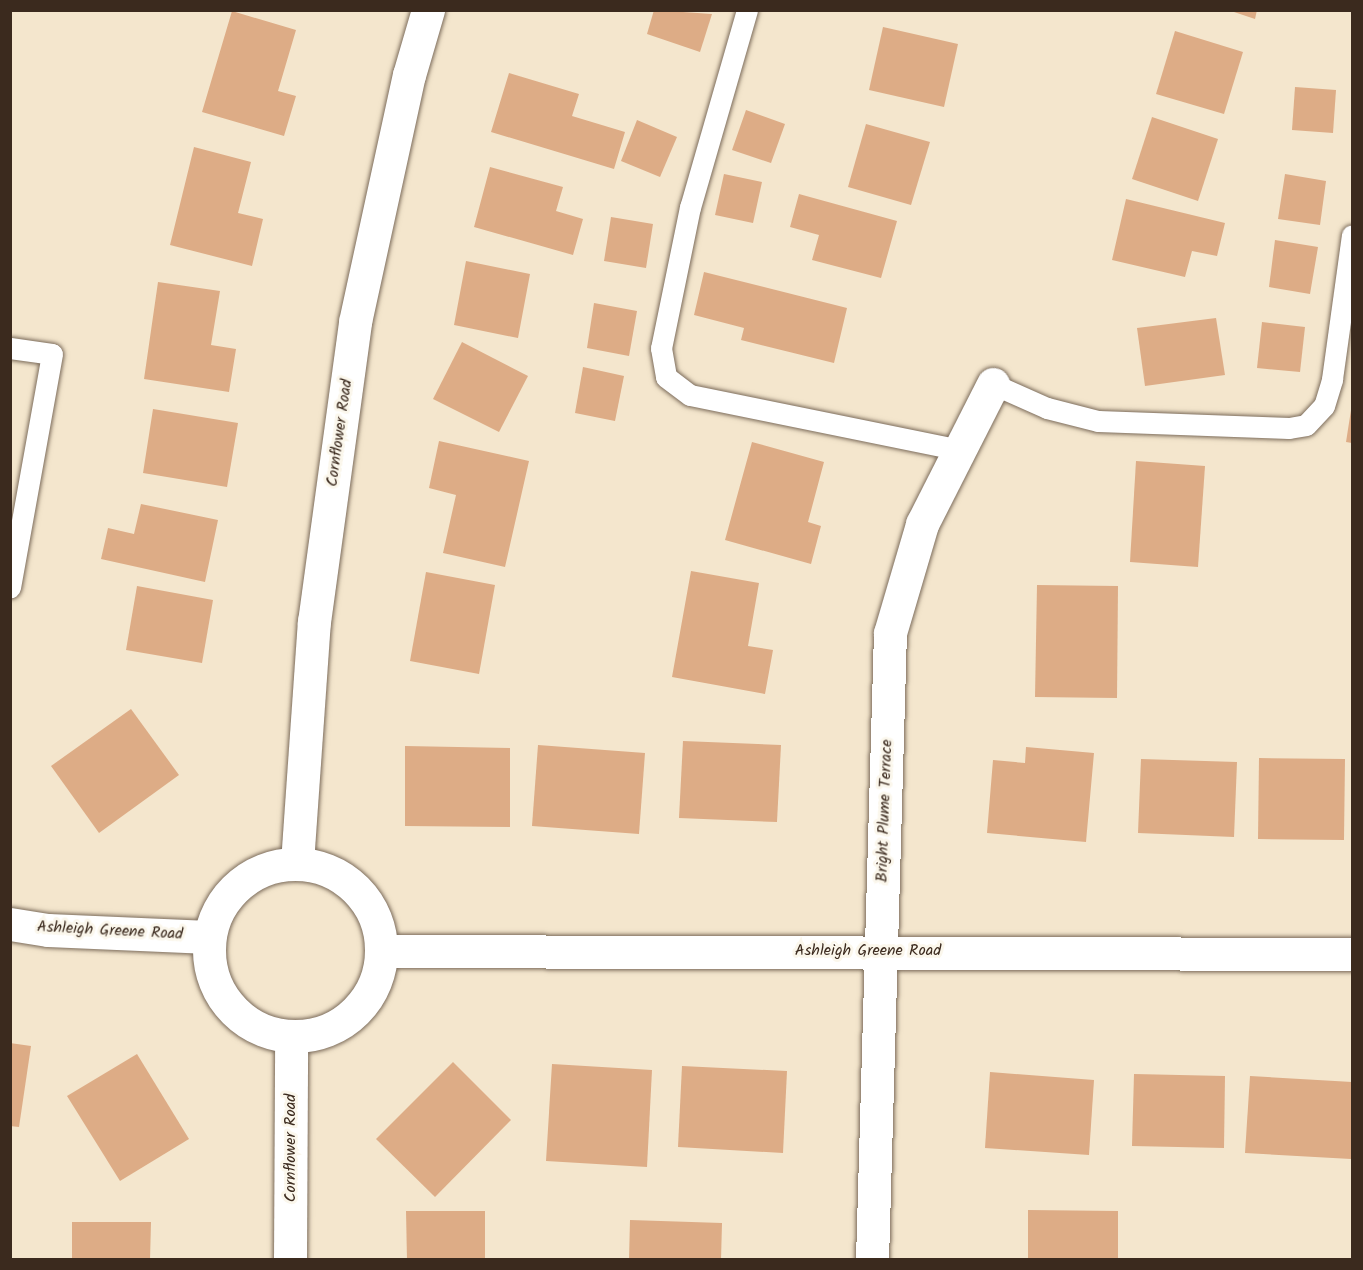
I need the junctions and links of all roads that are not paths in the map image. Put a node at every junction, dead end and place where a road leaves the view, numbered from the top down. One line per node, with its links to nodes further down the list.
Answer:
1 (428, 10): 8 (street, Cornflower Road)
2 (747, 10): 6 (lane)
3 (1353, 235): 5 (lane)
4 (10, 348): 7 (lane)
5 (993, 384): 6 (street, Bright Plume Terrace)
6 (956, 449): 11 (street, Bright Plume Terrace)
7 (10, 587)
8 (297, 863): 10 (street); 12 (street)
9 (10, 924): 10 (street, Ashleigh Greene Road)
10 (209, 937): 14 (street)
11 (881, 950): 12 (street, Ashleigh Greene Road); 13 (street, Ashleigh Greene Road); 16 (street, Bright Plume Terrace)
12 (382, 951): 14 (street)
13 (1353, 954)
14 (291, 1037): 15 (street, Cornflower Road)
15 (290, 1260)
16 (872, 1260)

